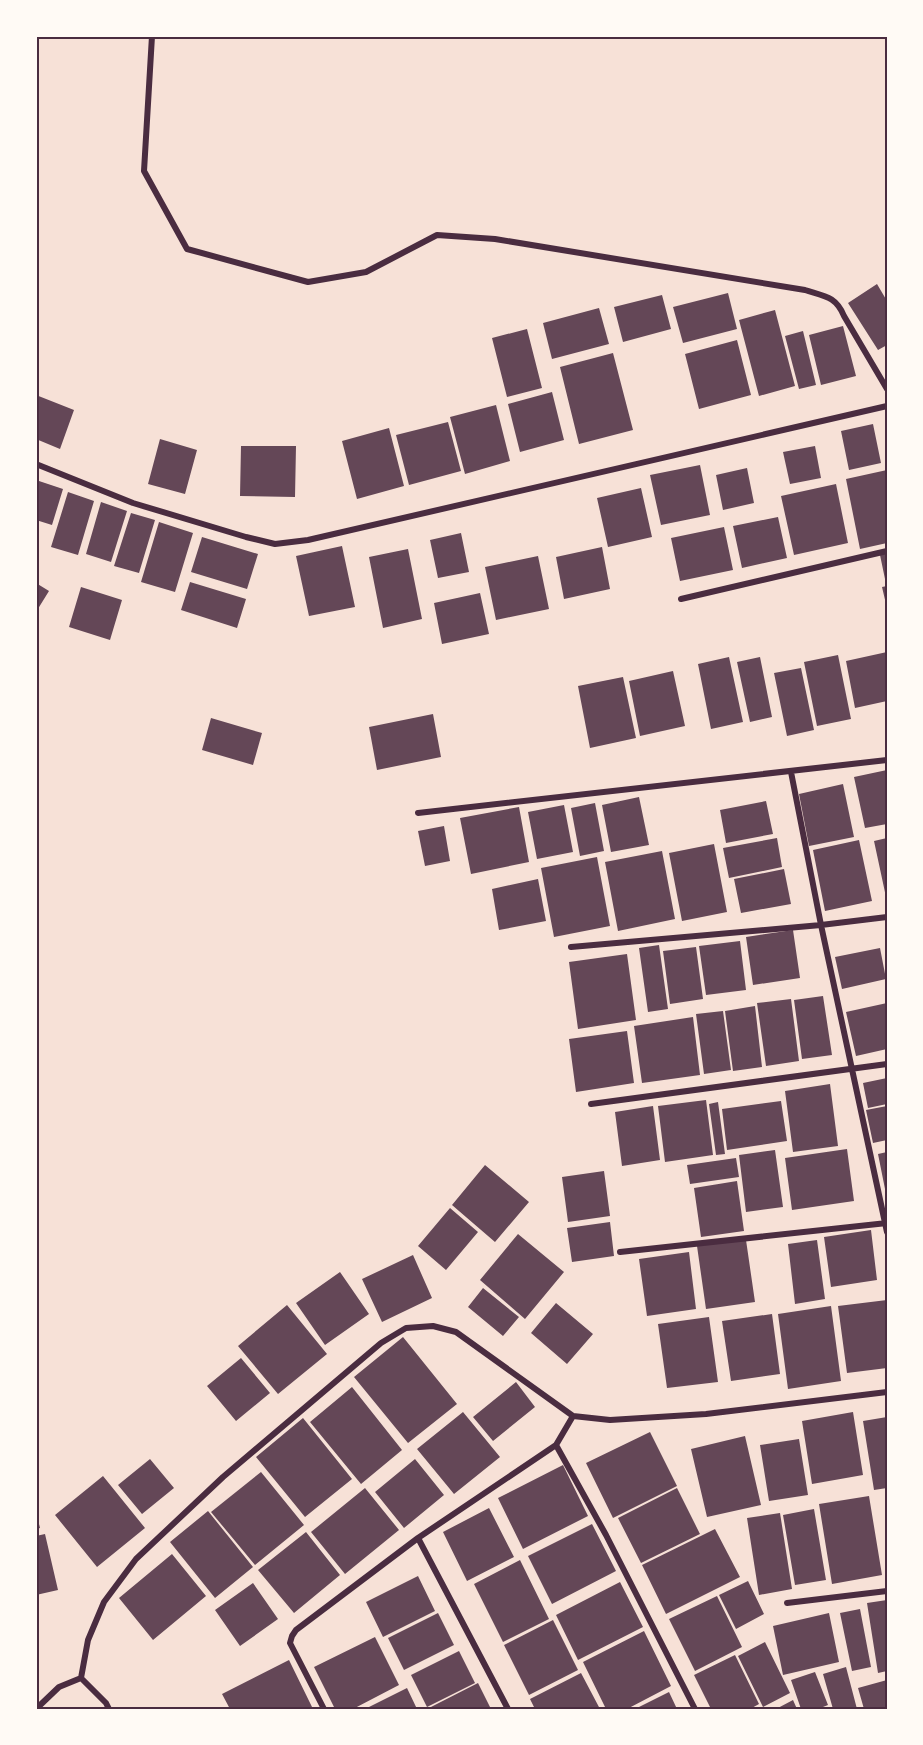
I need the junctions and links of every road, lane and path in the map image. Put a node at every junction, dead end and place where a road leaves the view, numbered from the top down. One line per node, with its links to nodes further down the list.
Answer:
1 (152, 36): 2 (street)
2 (887, 389)
3 (887, 406): 4 (street)
4 (36, 464)
5 (887, 551): 6 (street)
6 (681, 599)
7 (887, 760): 8 (street)
8 (791, 772): 9 (street); 11 (street)
9 (418, 813)
10 (887, 917): 11 (street)
11 (821, 925): 12 (street); 14 (street)
12 (571, 947)
13 (887, 1064): 14 (street)
14 (852, 1070): 15 (street); 16 (street)
15 (591, 1104)
16 (886, 1223): 17 (street); 18 (street)
17 (887, 1232)
18 (620, 1252)
19 (887, 1392): 20 (street)
20 (573, 1416): 21 (street); 25 (street)
21 (556, 1445): 22 (street); 30 (street)
22 (418, 1538): 28 (street); 29 (street)
23 (887, 1591): 24 (street)
24 (787, 1603)
25 (81, 1678): 26 (street); 27 (street)
26 (36, 1709)
27 (109, 1709)
28 (324, 1709)
29 (508, 1709)
30 (695, 1709)

